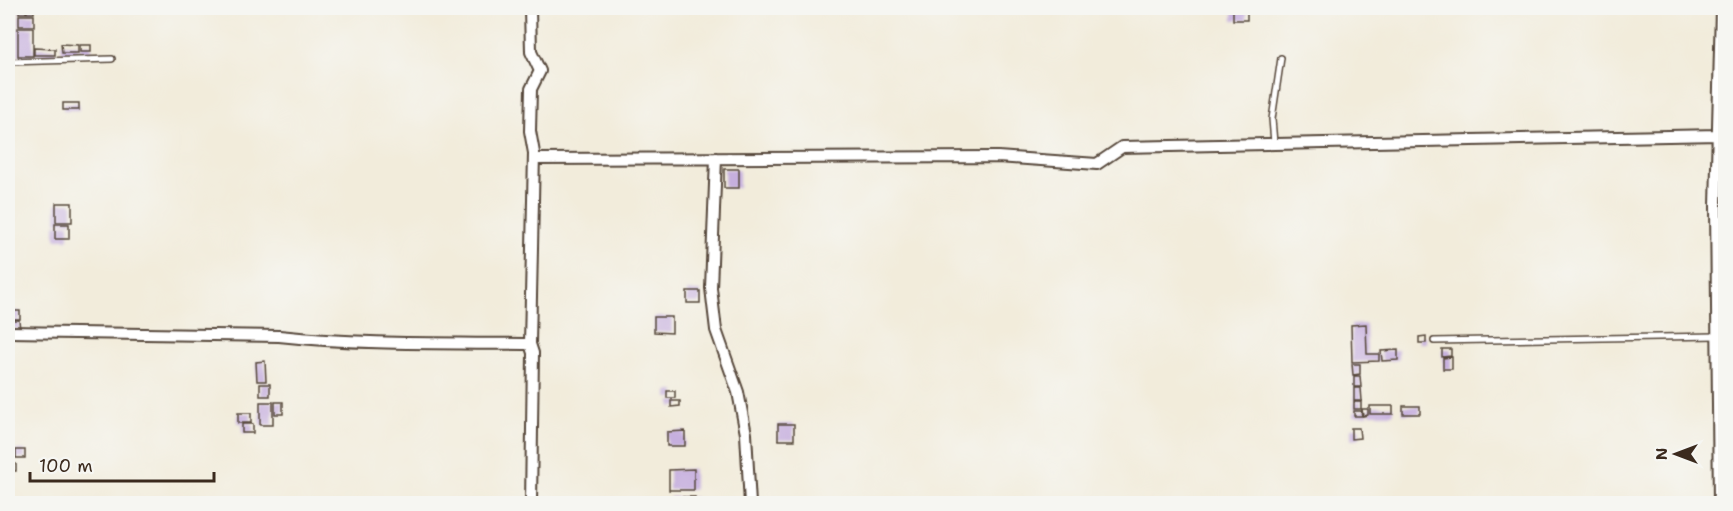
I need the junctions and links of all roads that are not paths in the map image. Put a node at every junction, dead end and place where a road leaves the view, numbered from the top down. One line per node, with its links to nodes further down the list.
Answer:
1 (530, 8): 9 (street)
2 (1721, 8): 6 (street)
3 (1281, 58): 7 (lane)
4 (112, 59): 5 (lane)
5 (8, 62)
6 (1719, 135): 7 (street); 10 (street)
7 (1274, 143): 8 (street)
8 (716, 158): 9 (street); 16 (street)
9 (534, 159): 14 (street)
10 (1721, 206): 12 (street)
11 (8, 332): 14 (street)
12 (1717, 336): 13 (lane); 17 (street)
13 (1434, 341)
14 (530, 344): 15 (street)
15 (531, 504)
16 (750, 504)
17 (1719, 504)

